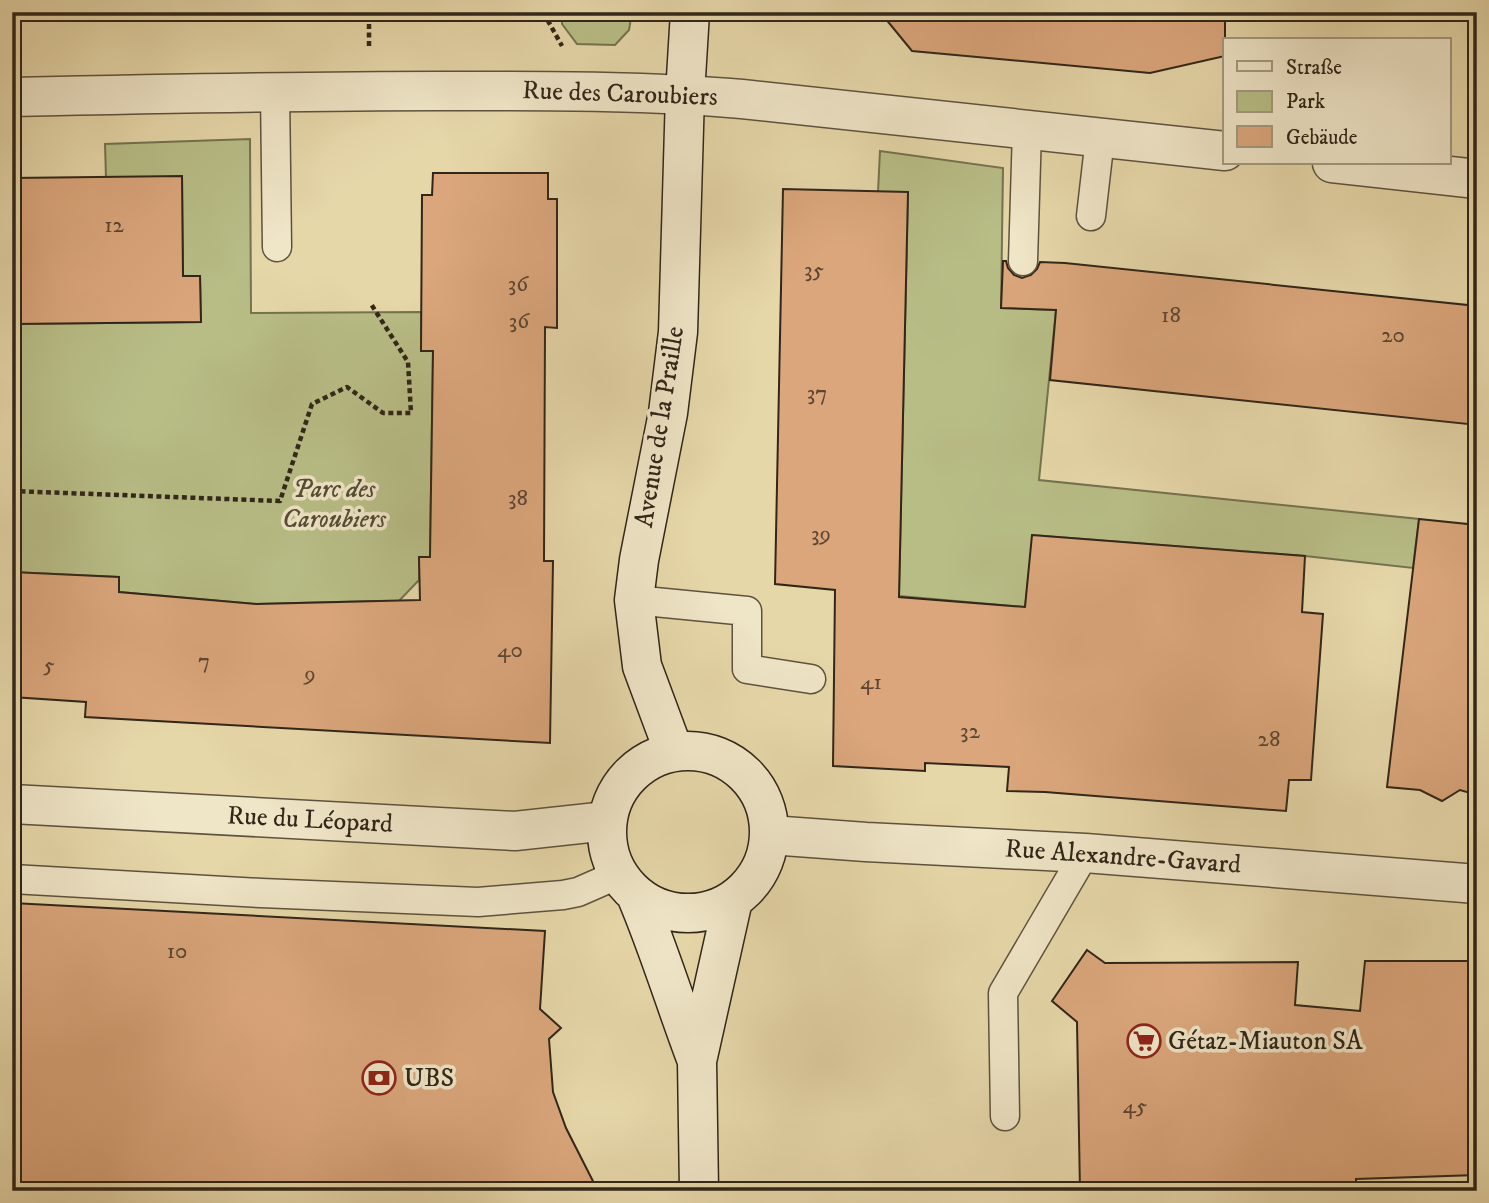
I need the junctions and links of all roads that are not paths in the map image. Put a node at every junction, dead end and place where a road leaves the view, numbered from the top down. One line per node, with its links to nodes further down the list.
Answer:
1 (690, 12): 3 (street, Avenue de la Praille)
2 (275, 92): 3 (street, Rue des Caroubiers); 4 (street, Rue des Caroubiers); 11 (lane)
3 (685, 94): 5 (street, Rue des Caroubiers); 13 (street, Avenue de la Praille)
4 (12, 97)
5 (1027, 130): 6 (street, Rue des Caroubiers); 12 (lane)
6 (1100, 138): 7 (street, Rue des Caroubiers); 10 (lane)
7 (1223, 151)
8 (1341, 164): 9 (street)
9 (1477, 179)
10 (1091, 216)
11 (278, 247)
12 (1023, 261)
13 (634, 600): 14 (lane); 15 (street, Avenue de la Praille)
14 (811, 679)
15 (674, 752): 17 (street); 18 (street)
16 (12, 804): 17 (street, Rue du Léopard)
17 (607, 821): 22 (street)
18 (769, 835): 19 (street, Rue Alexandre-Gavard); 24 (street)
19 (1085, 853): 23 (street, Rue Alexandre-Gavard); 27 (lane)
20 (12, 879): 21 (lane)
21 (53, 882): 22 (lane); 25 (lane)
22 (627, 884): 24 (street); 26 (street)
23 (1477, 884)
24 (733, 900): 26 (street)
25 (82, 907)
26 (697, 1061): 28 (street)
27 (1004, 1116)
28 (699, 1191)

